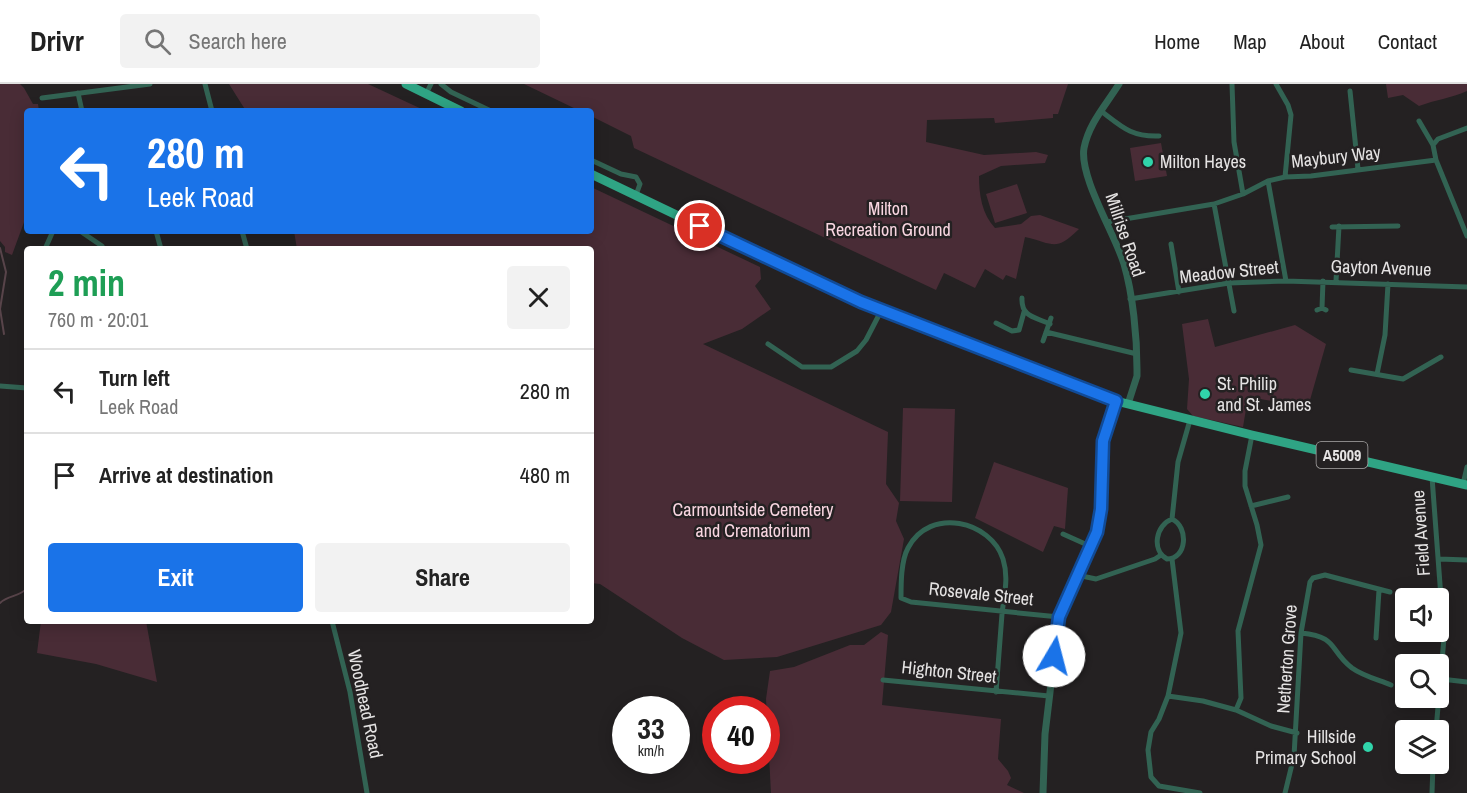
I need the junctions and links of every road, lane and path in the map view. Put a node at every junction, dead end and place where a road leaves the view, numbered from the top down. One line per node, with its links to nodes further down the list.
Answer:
1 (150, 84): 10 (street)
2 (205, 84): 14 (street)
3 (406, 84): 11 (main road)
4 (431, 84): 11 (street)
5 (441, 84): 16 (street)
6 (1119, 84): 17 (street, Millrise Road)
7 (1232, 84): 28 (street)
8 (1276, 84): 26 (street)
9 (1350, 91): 24 (street)
10 (78, 93): 12 (street); 13 (street)
11 (426, 94): 15 (main road)
12 (42, 98)
13 (81, 108)
14 (211, 108)
15 (455, 108)
16 (485, 108)
17 (1101, 111): 20 (street); 31 (street, Millrise Road)
18 (1419, 121): 21 (street)
19 (1467, 128): 21 (street)
20 (1158, 136)
21 (1433, 144): 22 (street)
22 (1436, 160): 24 (street, Maybury Way); 34 (street)
23 (594, 161): 29 (street)
24 (1358, 169): 26 (street, Maybury Way)
25 (594, 175): 29 (main road, A5009)
26 (1285, 177): 27 (street, Maybury Way)
27 (1268, 181): 28 (street, Maybury Way); 37 (street)
28 (1243, 194): 30 (street, Maybury Way)
29 (636, 195): 49 (main road, A5009)
30 (1214, 204): 31 (street, Maybury Way); 41 (street)
31 (1107, 222): 46 (street, Millrise Road)
32 (1398, 226): 40 (street)
33 (84, 234): 36 (street)
34 (1467, 236)
35 (1171, 244): 44 (street)
36 (102, 246)
37 (1286, 281): 38 (street, Meadow Street); 41 (street, Meadow Street)
38 (1295, 281): 39 (street, Gayton Avenue)
39 (1323, 281): 40 (street, Gayton Avenue); 48 (street)
40 (1336, 281): 42 (street, Gayton Avenue)
41 (1229, 283): 44 (street, Meadow Street); 47 (street)
42 (1388, 284): 43 (street, Gayton Avenue); 58 (street)
43 (1467, 287)
44 (1179, 292): 46 (street, Meadow Street)
45 (1022, 298): 50 (street)
46 (1130, 299): 55 (street, Millrise Road)
47 (1226, 307)
48 (1322, 309)
49 (881, 311): 54 (street); 61 (main road, A5009)
50 (1024, 312): 51 (street); 52 (street)
51 (996, 323)
52 (1046, 332): 53 (street); 55 (street)
53 (1043, 341)
54 (768, 344)
55 (1137, 354): 62 (street, Millrise Road)
56 (1441, 357): 58 (street)
57 (1351, 370): 58 (street)
58 (1377, 374)
59 (0, 386): 60 (street)
60 (24, 388)
61 (1116, 401): 62 (main road, A5009); 72 (street)
62 (1128, 404): 63 (main road, A5009)
63 (1190, 420): 64 (main road, A5009); 70 (street)
64 (1252, 435): 66 (main road, A5009); 69 (street)
65 (1467, 467): 67 (street)
66 (1432, 477): 67 (main road, A5009); 75 (street, Field Avenue)
67 (1465, 484)
68 (1288, 497): 69 (street)
69 (1251, 506): 95 (street)
70 (1172, 519): 73 (street); 74 (street)
71 (1063, 534): 72 (street)
72 (1092, 547): 77 (street)
73 (1161, 555): 74 (street); 77 (street)
74 (1172, 559): 94 (street)
75 (1438, 559): 76 (street); 85 (street, Field Avenue)
76 (1467, 560)
77 (1077, 575): 81 (street)
78 (1378, 590): 79 (street); 83 (street, Netherton Grove); 84 (street)
79 (1390, 592)
80 (1003, 611): 80 (street, Rosevale Street); 81 (street, Rosevale Street); 92 (street)
81 (1059, 617): 93 (street)
82 (333, 624): 98 (street, Woodhead Road)
83 (1300, 633): 89 (street); 96 (street, Netherton Grove)
84 (1376, 638)
85 (1443, 654)
86 (1388, 674): 89 (street)
87 (883, 680): 92 (street, Highton Street)
88 (1449, 680): 90 (street)
89 (1384, 682): 91 (street)
90 (1467, 682)
91 (1391, 685)
92 (996, 692): 93 (street, Highton Street)
93 (1049, 696): 99 (street)
94 (1168, 696): 95 (street, Netherton Grove); 100 (street)
95 (1236, 710): 96 (street, Netherton Grove)
96 (1297, 733): 101 (street, Netherton Grove)
97 (1433, 774): 102 (street)
98 (367, 793)
99 (1043, 793)
100 (1200, 793)
101 (1285, 793)
102 (1432, 793)

